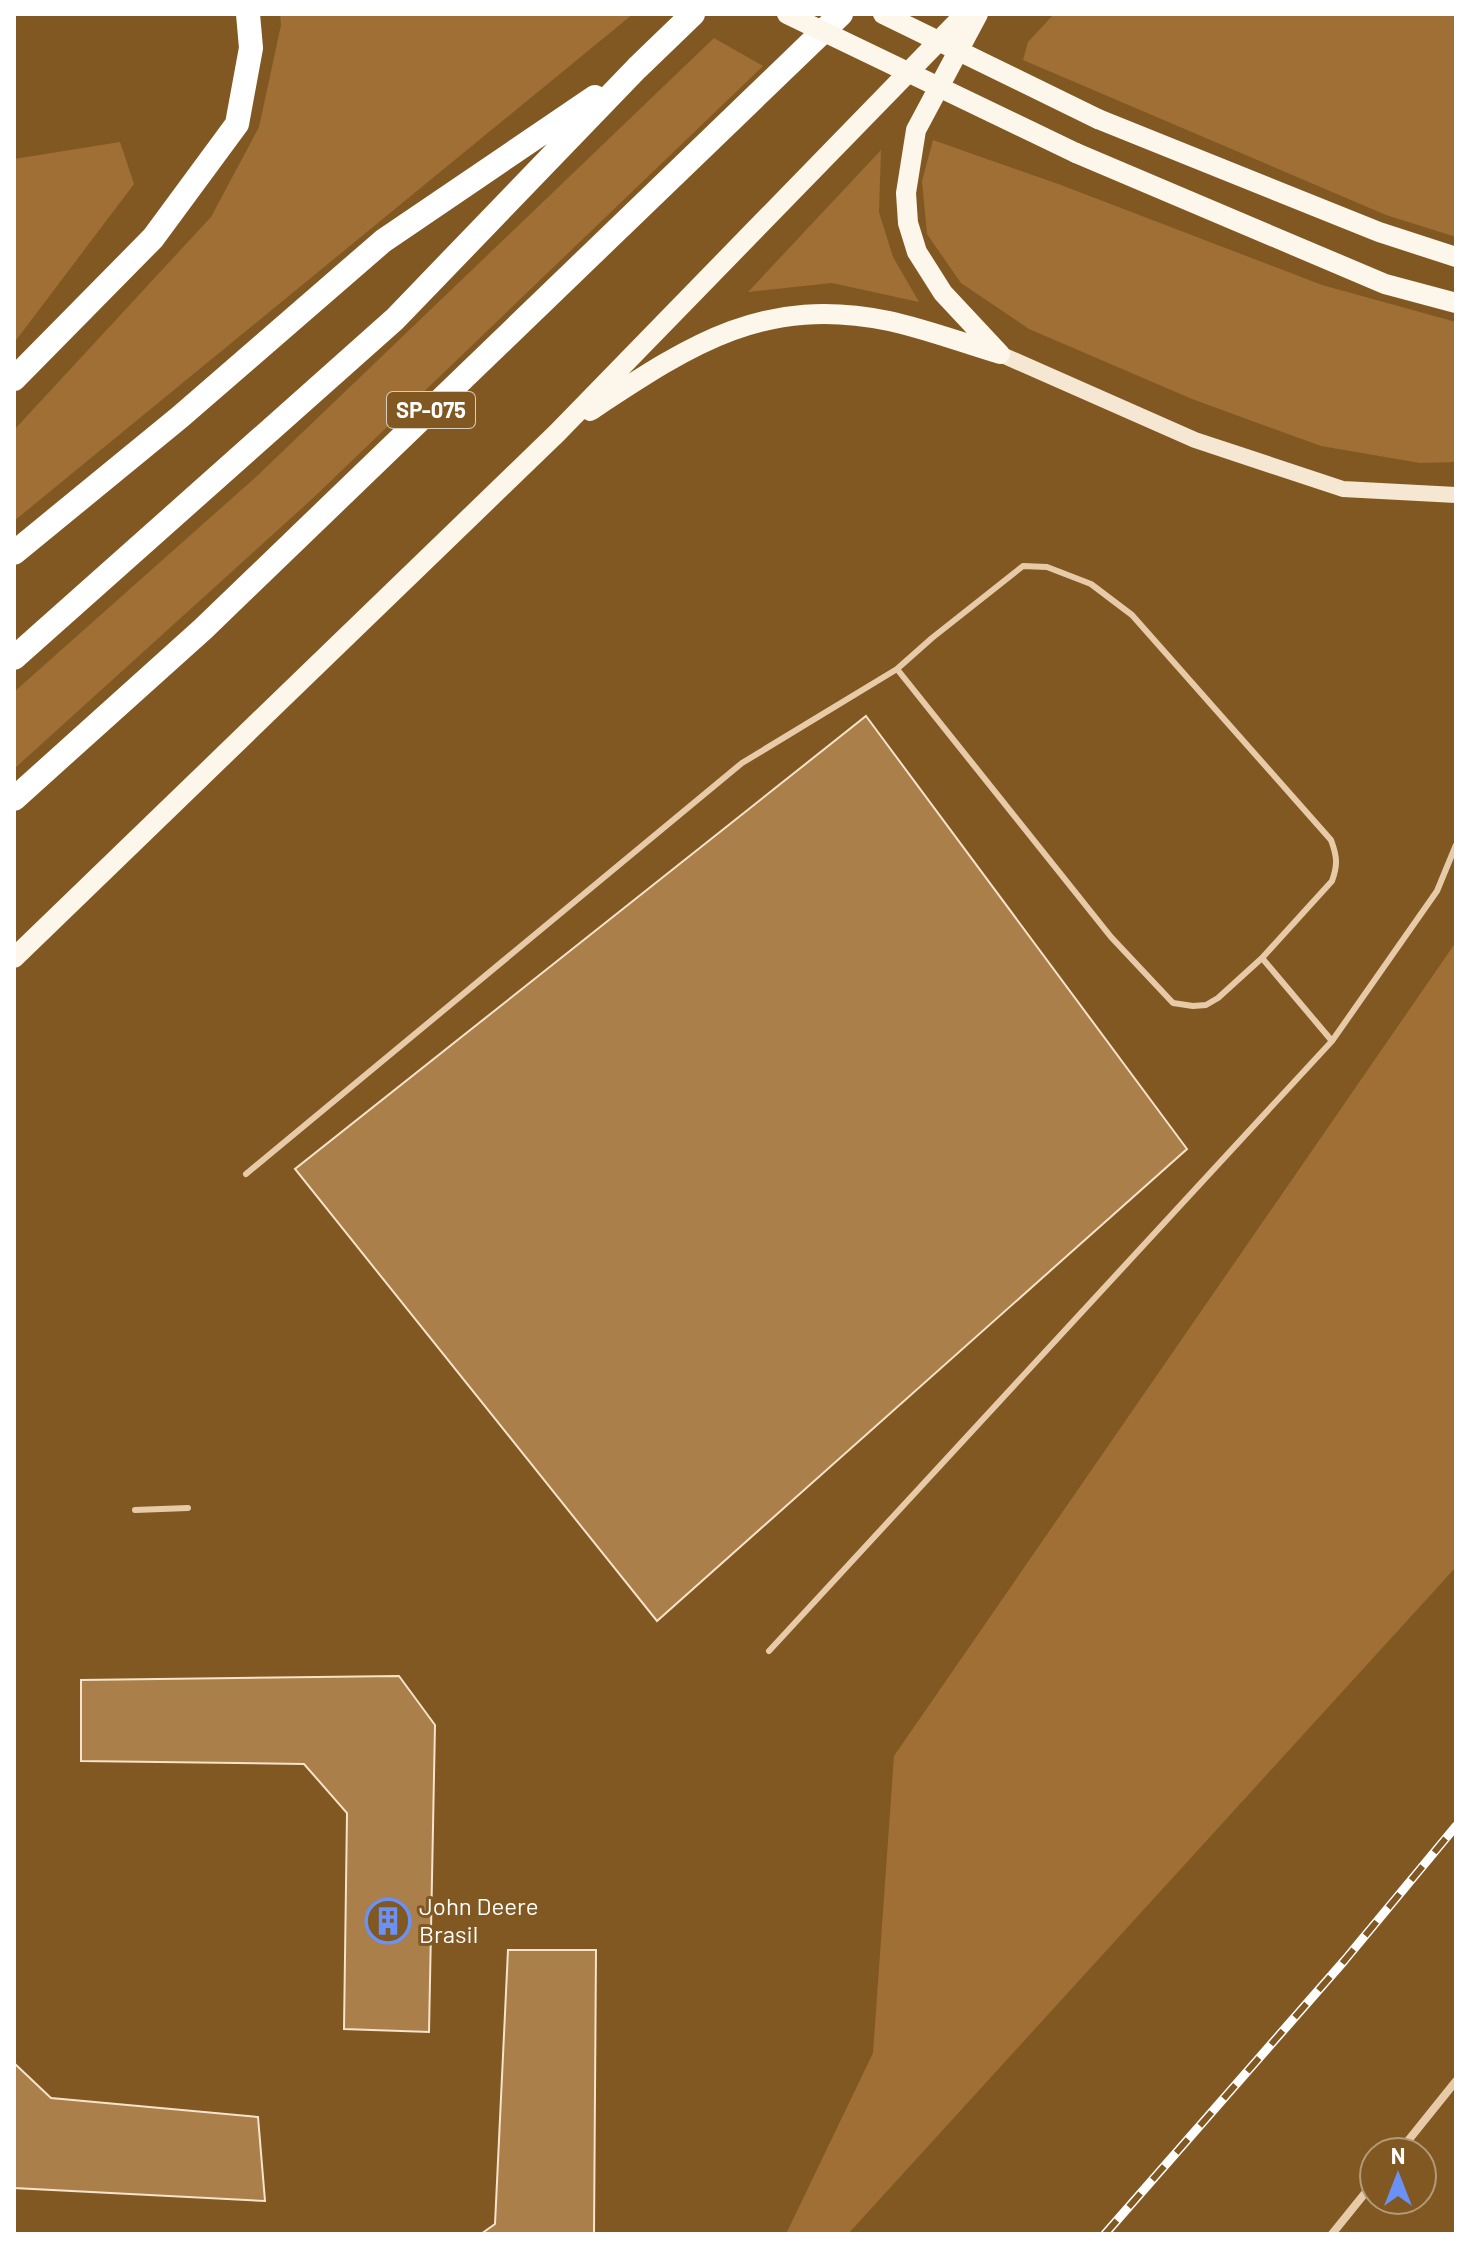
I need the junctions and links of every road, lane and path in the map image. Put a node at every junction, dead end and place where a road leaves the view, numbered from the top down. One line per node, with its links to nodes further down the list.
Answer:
1 (248, 14): 12 (highway)
2 (693, 14): 8 (highway)
3 (787, 14): 10 (main road, bridge)
4 (841, 14): 18 (highway, SP-075)
5 (883, 14): 9 (main road, bridge)
6 (965, 14): 13 (main road)
7 (978, 14): 11 (main road)
8 (637, 68): 15 (highway); 16 (highway)
9 (1456, 257)
10 (1456, 303)
11 (1000, 354): 13 (main road); 14 (main road)
12 (14, 379)
13 (557, 433): 20 (main road)
14 (1456, 495)
15 (14, 553)
16 (14, 658)
17 (897, 669): 21 (lane); 21 (lane); 23 (lane)
18 (14, 799)
19 (1456, 845): 22 (lane)
20 (14, 958)
21 (1262, 958): 22 (lane)
22 (1332, 1041): 26 (lane)
23 (246, 1174)
24 (188, 1508): 25 (lane)
25 (135, 1510)
26 (769, 1651)
27 (1456, 2081): 28 (street)
28 (1412, 2136)
29 (1358, 2202): 30 (street)
30 (1332, 2234)

